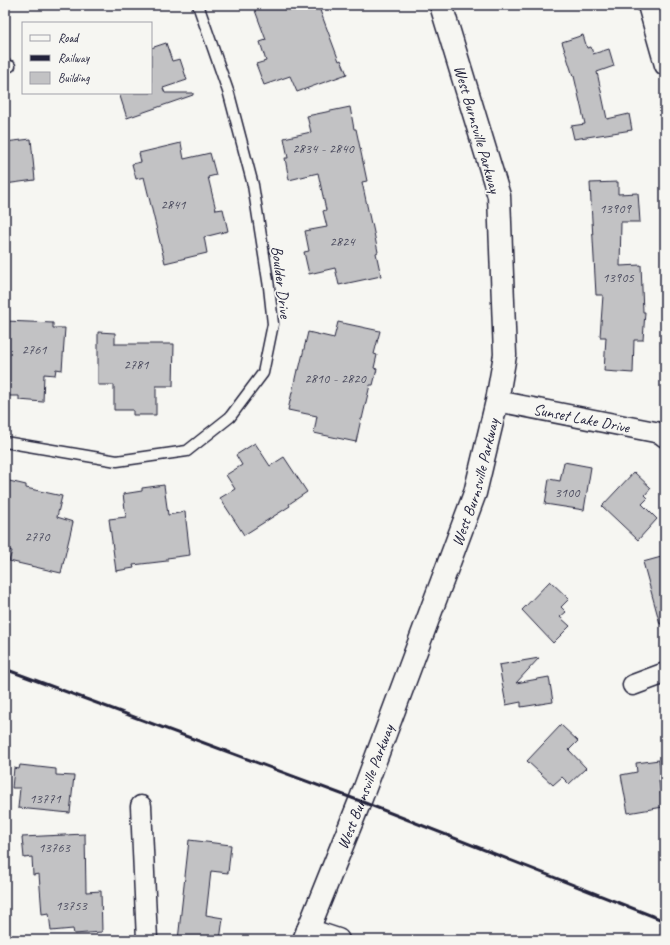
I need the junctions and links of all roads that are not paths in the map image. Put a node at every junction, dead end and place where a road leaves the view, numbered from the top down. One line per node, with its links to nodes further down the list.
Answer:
1 (198, 5): 7 (lane, Boulder Drive)
2 (441, 5): 5 (street, West Burnsville Parkway)
3 (648, 5): 4 (street)
4 (665, 65)
5 (497, 401): 6 (street, Sunset Lake Drive); 11 (street, West Burnsville Parkway)
6 (663, 431)
7 (5, 442)
8 (665, 673): 9 (street)
9 (633, 685)
10 (141, 806): 12 (street)
11 (306, 935): 13 (street)
12 (147, 940)
13 (338, 940)

